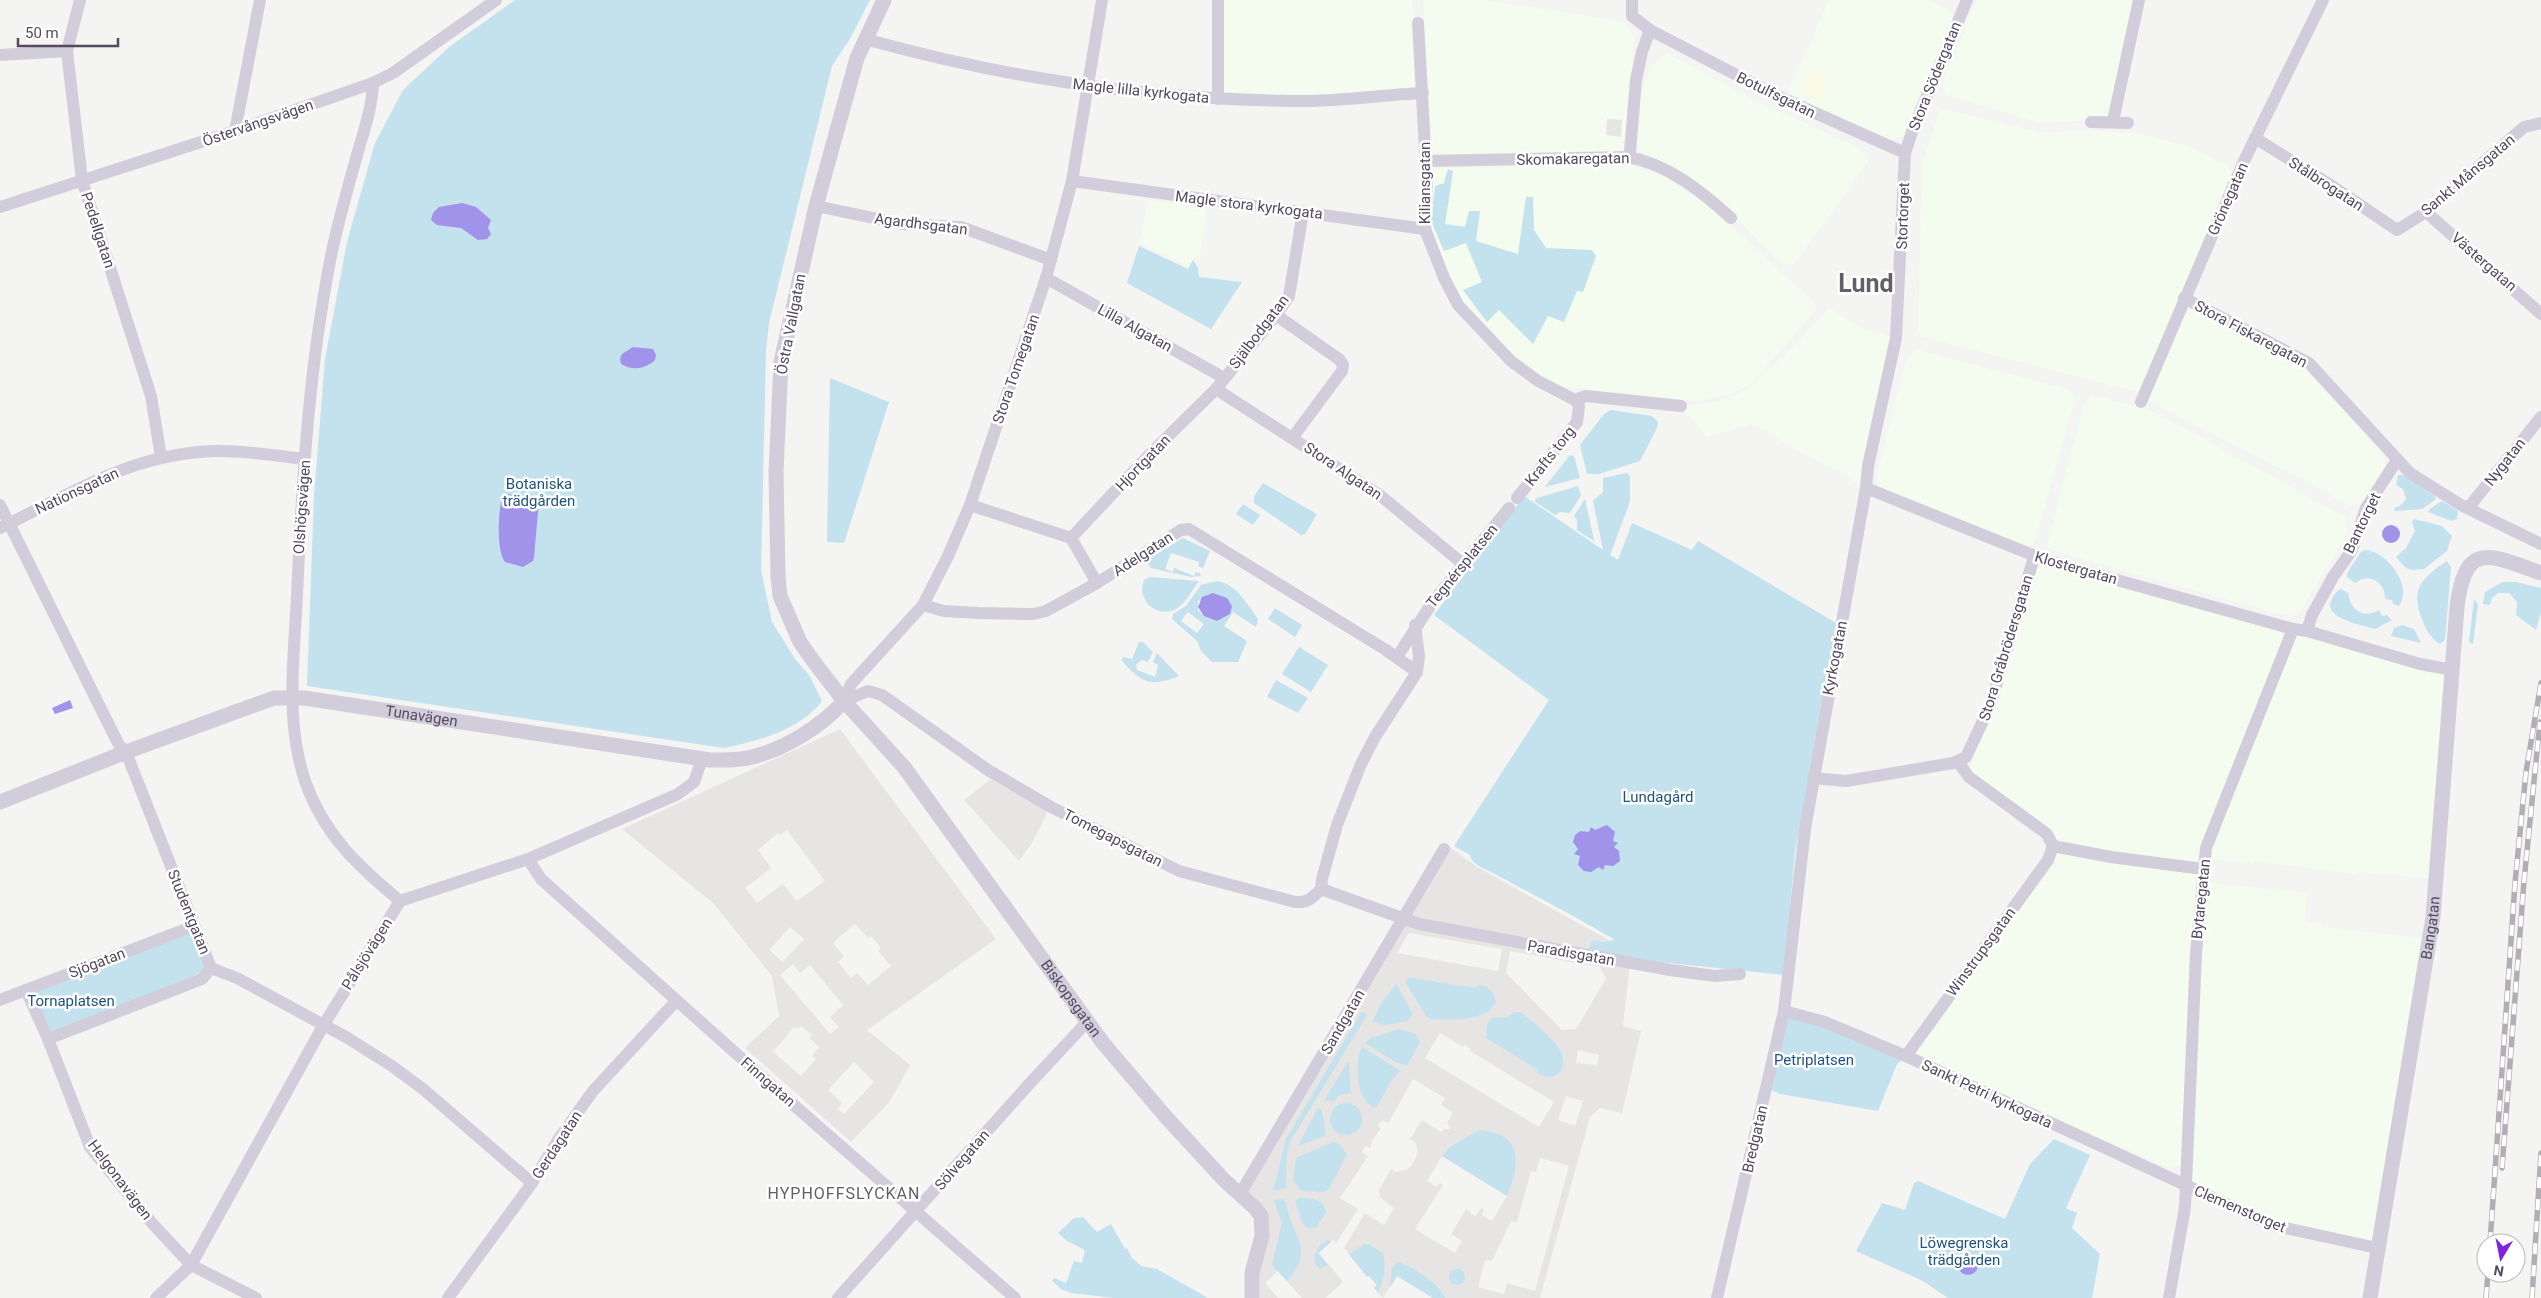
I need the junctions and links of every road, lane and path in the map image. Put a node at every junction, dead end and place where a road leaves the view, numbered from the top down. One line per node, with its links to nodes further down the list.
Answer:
1 (80, 0): 14 (street, Pedellgatan)
2 (260, 0): 24 (street)
3 (496, 0): 16 (street, Östervångsvägen)
4 (884, 0): 13 (street, Östra Vallgatan)
5 (1102, 0): 17 (street, Stora Tomegatan)
6 (1218, 0): 19 (street)
7 (1632, 0): 12 (street, Botulfsgatan)
8 (1967, 0): 26 (street, Stora Södergatan)
9 (2139, 0): 20 (street)
10 (2323, 0): 25 (street, Grönegatan)
11 (1418, 23): 18 (street, Kiliansgatan)
12 (1650, 30): 26 (street, Botulfsgatan); 27 (street)
13 (871, 41): 17 (street, Magle lilla kyrkogata); 31 (street, Östra Vallgatan)
14 (67, 51): 15 (street); 29 (street, Pedellgatan)
15 (0, 55)
16 (373, 83): 24 (street, Östervångsvägen); 52 (street, Olshögsvägen)
17 (1089, 88): 19 (street, Magle lilla kyrkogata); 30 (street, Stora Tomegatan)
18 (1423, 93): 19 (street, Magle lilla kyrkogata); 28 (street, Kiliansgatan)
19 (1218, 99)
20 (2113, 121): 21 (street); 22 (street)
21 (2091, 122)
22 (2128, 123)
23 (2541, 123): 34 (street, Sankt Månsgatan)
24 (235, 131): 29 (street, Östervångsvägen)
25 (2255, 138): 37 (street, Stålbrogatan); 40 (street, Grönegatan)
26 (1905, 153): 43 (street, Stortorget)
27 (1628, 157): 28 (street, Skomakaregatan); 35 (street, Skomakaregatan)
28 (1426, 161): 36 (street, Kiliansgatan)
29 (82, 180): 32 (street, Östervångsvägen); 51 (street, Pedellgatan)
30 (1072, 182): 33 (street, Magle stora kyrkogata); 38 (street, Stora Tomegatan)
31 (816, 206): 38 (street, Agardhsgatan); 74 (street, Östra Vallgatan)
32 (0, 207)
33 (1303, 212): 36 (street, Magle stora kyrkogata); 42 (street, Själbodgatan)
34 (2426, 212): 37 (street, Sankt Månsgatan); 41 (street, Västergatan)
35 (1731, 218)
36 (1425, 229): 46 (street, Kiliansgatan)
37 (2397, 230)
38 (1051, 260): 39 (street, Stora Tomegatan)
39 (1046, 278): 44 (street, Lilla Algatan); 57 (street, Stora Tomegatan)
40 (2184, 298): 47 (street, Grönegatan); 53 (street, Stora Fiskaregatan)
41 (2541, 314)
42 (1276, 315): 44 (street, Själbodgatan); 50 (street)
43 (1896, 338): 54 (street, Kyrkogatan)
44 (1224, 378): 45 (street, Själbodgatan)
45 (1216, 389): 50 (street, Stora Algatan); 60 (street, Hjortgatan)
46 (1575, 400): 48 (street); 55 (street, Krafts torg)
47 (2141, 402)
48 (1681, 406)
49 (2541, 417): 58 (street, Nygatan)
50 (1293, 437): 63 (street, Stora Algatan)
51 (161, 457): 52 (street, Nationsgatan); 59 (street, Nationsgatan)
52 (305, 459): 73 (street, Olshögsvägen)
53 (2397, 460): 58 (street); 69 (street, Bantorget)
54 (1866, 488): 62 (street, Klostergatan); 78 (street, Kyrkogatan)
55 (1513, 503): 63 (street, Tegnérsplatsen)
56 (0, 505): 59 (street, Studentgatan)
57 (970, 505): 60 (street); 66 (street, Stora Tomegatan)
58 (2470, 507): 61 (street)
59 (5, 526): 75 (street, Studentgatan)
60 (1071, 538): 65 (street)
61 (2541, 544)
62 (2034, 557): 68 (street, Klostergatan); 77 (street, Stora Gråbrödersgatan)
63 (1463, 564): 67 (street, Tegnérsplatsen)
64 (2541, 574): 71 (street, Bangatan)
65 (1097, 583): 66 (street, Adelgatan); 70 (street, Adelgatan)
66 (923, 605): 74 (street, Stora Tomegatan)
67 (1415, 625): 70 (street, Tegnérsplatsen); 72 (street)
68 (2293, 629): 69 (street); 83 (street, Bytaregatan)
69 (2307, 631): 71 (street)
70 (1397, 657): 72 (street)
71 (2453, 670): 103 (street, Bangatan)
72 (1418, 672): 84 (street)
73 (292, 698): 75 (street, Tunavägen); 76 (street, Tunavägen); 85 (street, Olshögsvägen)
74 (844, 701): 76 (street, Tunavägen); 84 (street, Tomegapsgatan); 95 (street, Biskopsgatan)
75 (126, 752): 79 (street, Tunavägen); 87 (street, Studentgatan)
76 (702, 759): 82 (street, Pålsjövägen)
77 (1958, 762): 78 (street); 80 (street)
78 (1813, 778): 90 (street, Kyrkogatan)
79 (0, 802)
80 (2054, 846): 83 (street); 98 (street, Winstrupsgatan)
81 (1444, 849): 86 (street, Sandgatan)
82 (528, 859): 85 (street, Pålsjövägen); 93 (street, Finngatan)
83 (2203, 869): 100 (street, Bytaregatan)
84 (1321, 889): 86 (street)
85 (400, 901): 96 (street, Pålsjövägen)
86 (1403, 918): 89 (street, Paradisgatan); 101 (street, Sandgatan)
87 (194, 926): 88 (street, Studentgatan); 91 (street, Sjögatan)
88 (211, 968): 96 (street, Studentgatan); 97 (street)
89 (1740, 974)
90 (1788, 980): 94 (street, Bredgatan)
91 (26, 990): 92 (street, Sjögatan); 97 (street, Helgonavägen)
92 (0, 1000)
93 (676, 1001): 99 (street, Gerdagatan); 102 (street, Finngatan)
94 (1784, 1011): 98 (street, Sankt Petri kyrkogata); 111 (street, Bredgatan)
95 (1087, 1022): 101 (street, Biskopsgatan); 102 (street, Sölvegatan)
96 (323, 1026): 99 (street, Studentgatan); 104 (street, Pålsjövägen)
97 (48, 1039): 104 (street, Helgonavägen)
98 (1906, 1056): 100 (street, Sankt Petri kyrkogata)
99 (532, 1183): 107 (street, Gerdagatan)
100 (2186, 1185): 103 (street, Clemenstorget); 112 (street, Clemenstorget)
101 (1240, 1194): 110 (street, Biskopsgatan)
102 (916, 1212): 108 (street, Sölvegatan); 109 (street, Finngatan)
103 (2377, 1248): 113 (street, Bangatan)
104 (191, 1265): 105 (street, Pålsjövägen); 106 (street, Helgonavägen)
105 (156, 1298)
106 (256, 1298)
107 (448, 1298)
108 (838, 1298)
109 (1016, 1298)
110 (1252, 1298)
111 (1717, 1298)
112 (2168, 1298)
113 (2370, 1298)

